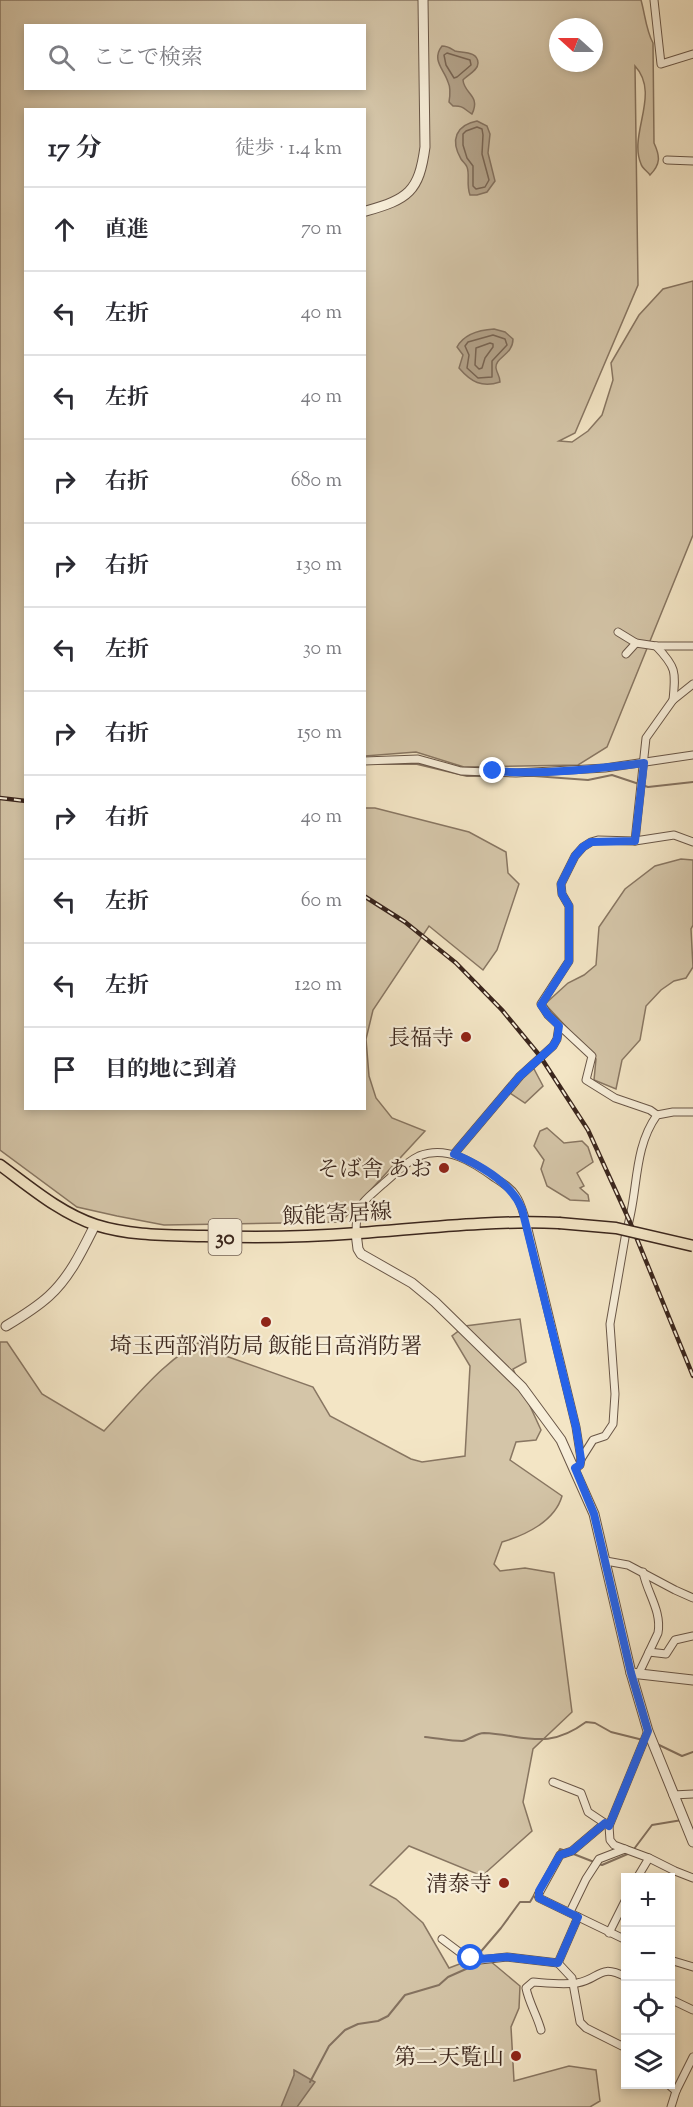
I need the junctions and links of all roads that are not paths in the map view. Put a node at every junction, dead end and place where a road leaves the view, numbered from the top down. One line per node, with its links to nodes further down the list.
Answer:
1 (423, 0): 6 (street)
2 (654, 0): 3 (street)
3 (693, 54)
4 (667, 160): 5 (street)
5 (693, 161)
6 (366, 211)
7 (618, 632): 8 (street)
8 (636, 643): 9 (street); 11 (street)
9 (656, 646): 10 (street); 13 (street)
10 (693, 646)
11 (626, 654)
12 (693, 684): 13 (street)
13 (673, 700): 16 (street)
14 (693, 755): 16 (street)
15 (366, 761): 16 (street)
16 (644, 763): 17 (street)
17 (635, 841): 18 (street); 19 (street)
18 (693, 842)
19 (559, 1026): 21 (street); 22 (street)
20 (693, 1112): 21 (street)
21 (657, 1115): 29 (street)
22 (454, 1154): 24 (street); 26 (street)
23 (0, 1165): 25 (main road, 飯能寄居線 / 30)
24 (526, 1221): 26 (main road, 飯能寄居線 / 30); 27 (main road, 飯能寄居線 / 30, bridge); 29 (street)
25 (95, 1225): 26 (main road, 飯能寄居線 / 30); 28 (street)
26 (356, 1233): 30 (street)
27 (693, 1246)
28 (6, 1326)
29 (581, 1459): 30 (street)
30 (575, 1468): 31 (street)
31 (606, 1561): 32 (street); 36 (street)
32 (643, 1572): 33 (street); 35 (street)
33 (693, 1598)
34 (693, 1636): 35 (street)
35 (650, 1652): 36 (street)
36 (635, 1673): 37 (street); 38 (street)
37 (693, 1680)
38 (648, 1731): 41 (street); 42 (street)
39 (553, 1782): 42 (street)
40 (693, 1794): 41 (street)
41 (673, 1795): 43 (street)
42 (607, 1825): 44 (street); 49 (street)
43 (693, 1842)
44 (625, 1849): 45 (street); 49 (street)
45 (649, 1858): 46 (street); 47 (street)
46 (640, 1873)
47 (693, 1878)
48 (621, 1909): 51 (street)
49 (570, 1912): 50 (street)
50 (578, 1917): 51 (street); 55 (street)
51 (609, 1933): 52 (street)
52 (621, 1938)
53 (442, 1939): 55 (street)
54 (675, 1962): 56 (street)
55 (558, 1963): 58 (street)
56 (693, 1967)
57 (621, 1975): 58 (street)
58 (573, 1983): 61 (street); 62 (street)
59 (675, 2001): 60 (street)
60 (693, 2010)
61 (541, 2030)
62 (621, 2046)
63 (693, 2057): 65 (street)
64 (673, 2089): 65 (street)
65 (676, 2091): 66 (street)
66 (671, 2107)

